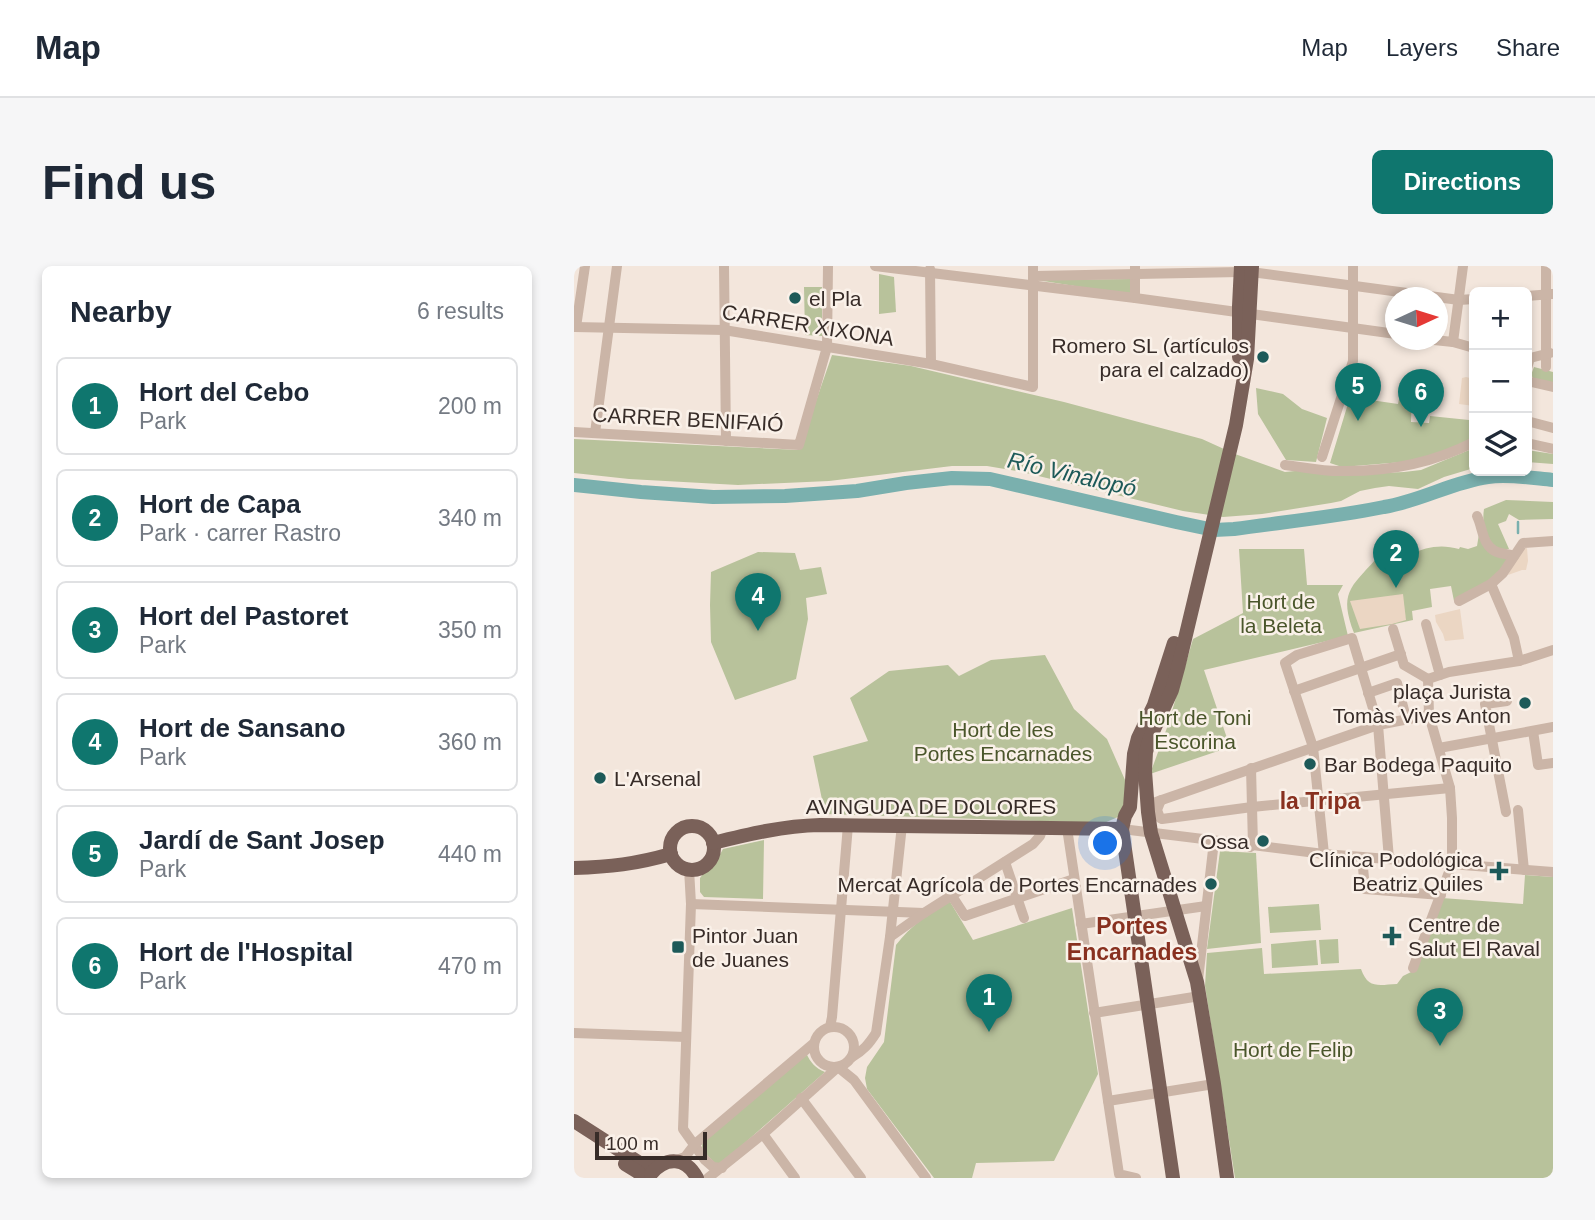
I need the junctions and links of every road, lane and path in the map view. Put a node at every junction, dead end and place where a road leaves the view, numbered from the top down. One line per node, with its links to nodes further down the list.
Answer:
1 (585, 266): 20 (street)
2 (617, 266): 21 (street)
3 (724, 266): 23 (street)
4 (828, 266): 27 (street)
5 (875, 266): 9 (street)
6 (1353, 266): 13 (street)
7 (1463, 266): 18 (street)
8 (1546, 266): 14 (street)
9 (930, 269): 12 (street); 32 (street)
10 (1246, 269): 11 (street); 13 (street); 19 (main road)
11 (1135, 270): 12 (street); 16 (street)
12 (1033, 276): 16 (street); 32 (street, CARRER XIXONA)
13 (1353, 286): 18 (street); 22 (street)
14 (1550, 294): 15 (street); 29 (street)
15 (1532, 296)
16 (1135, 298): 19 (street)
17 (1469, 299): 18 (street)
18 (1459, 300): 26 (street)
19 (1244, 314): 22 (street); 52 (main road)
20 (575, 327): 21 (street, CARRER XIXONA)
21 (609, 327): 23 (street, CARRER XIXONA); 39 (street)
22 (1353, 328): 24 (street); 44 (street)
23 (724, 330): 27 (street, CARRER XIXONA); 40 (street)
24 (1385, 333)
25 (1448, 341): 26 (street)
26 (1453, 342): 28 (street)
27 (827, 347): 32 (street, CARRER XIXONA); 40 (street, CARRER BENIFAIÓ)
28 (1469, 347)
29 (1550, 353): 30 (street); 33 (street)
30 (1532, 360)
31 (1532, 362): 33 (street)
32 (931, 364)
33 (1550, 368)
34 (1532, 382): 35 (street)
35 (1553, 387)
36 (1532, 422): 37 (street)
37 (1553, 428)
38 (574, 432): 39 (street, CARRER BENIFAIÓ)
39 (594, 433): 40 (street, CARRER BENIFAIÓ)
40 (726, 441)
41 (1532, 444): 43 (street)
42 (1469, 445): 45 (street)
43 (1553, 449)
44 (1322, 457)
45 (1285, 465)
46 (1477, 516): 48 (street)
47 (1553, 541): 48 (street)
48 (1514, 556): 49 (street)
49 (1491, 584): 50 (street); 56 (street)
50 (1459, 601)
51 (1426, 624): 58 (street)
52 (1183, 627): 77 (main road); 80 (main road)
53 (1393, 629): 55 (street)
54 (1553, 650): 56 (street)
55 (1401, 654): 57 (street); 59 (street)
56 (1519, 661): 58 (street)
57 (1360, 668): 60 (street); 60 (street); 61 (street)
58 (1440, 675): 59 (street)
59 (1428, 679): 63 (street)
60 (1293, 691): 69 (street)
61 (1368, 694): 64 (street); 65 (street)
62 (1507, 701): 68 (street)
63 (1429, 715): 64 (street); 70 (street)
64 (1406, 718): 65 (street)
65 (1378, 725): 69 (street); 74 (street)
66 (1553, 727): 67 (street)
67 (1533, 731): 68 (street); 71 (street)
68 (1491, 738): 70 (street); 81 (street)
69 (1313, 747): 72 (street); 76 (street)
70 (1439, 748): 73 (street)
71 (1553, 763)
72 (1251, 768): 75 (street); 78 (street)
73 (1450, 788): 74 (street); 97 (street)
74 (1384, 794): 76 (street); 95 (street)
75 (1161, 800): 78 (street); 80 (street)
76 (1319, 800): 78 (street); 92 (street)
77 (1130, 807): 80 (main road); 86 (main road)
78 (1252, 807): 90 (street)
79 (1518, 810): 100 (street)
80 (1148, 812): 87 (main road)
81 (1506, 813)
82 (848, 825): 83 (main road, AVINGUDA DE DOLORES); 89 (main road, AVINGUDA DE DOLORES); 108 (street)
83 (902, 825): 84 (main road, AVINGUDA DE DOLORES); 110 (street)
84 (1043, 828): 85 (main road, AVINGUDA DE DOLORES); 96 (street)
85 (1066, 828): 86 (main road, AVINGUDA DE DOLORES); 102 (street)
86 (1122, 829): 87 (street, AVINGUDA DE DOLORES); 112 (main road)
87 (1151, 833): 88 (street, AVINGUDA DE DOLORES); 109 (main road)
88 (1214, 841): 90 (street, AVINGUDA DE DOLORES); 93 (street)
89 (713, 843): 91 (main road); 99 (main road)
90 (1253, 845): 92 (street); 93 (street)
91 (671, 854): 98 (main road); 99 (main road)
92 (1324, 854): 94 (street)
93 (1213, 855): 107 (street)
94 (1362, 857): 95 (street); 104 (street)
95 (1390, 859): 97 (street)
96 (1005, 862): 103 (street); 105 (street)
97 (1452, 864): 100 (street); 104 (street)
98 (574, 868)
99 (689, 869): 106 (street)
100 (1524, 870): 101 (street)
101 (1553, 872)
102 (1074, 879): 105 (street); 114 (street)
103 (952, 895): 105 (street); 111 (street)
104 (1441, 895): 116 (street)
105 (1017, 898): 113 (street)
106 (691, 904): 108 (street); 122 (street)
107 (1206, 906): 109 (street); 117 (street)
108 (841, 910): 110 (street); 120 (street)
109 (1174, 911): 112 (street); 117 (main road)
110 (892, 912): 111 (street); 115 (street)
111 (924, 913): 115 (street)
112 (1134, 917): 114 (street); 118 (main road)
113 (1024, 918)
114 (1081, 924): 119 (street)
115 (890, 937): 124 (street)
116 (1413, 968)
117 (1198, 989): 118 (street); 126 (main road)
118 (1147, 1004): 119 (street); 127 (main road)
119 (1094, 1013): 129 (street)
120 (830, 1027): 123 (street); 124 (street)
121 (574, 1033): 122 (street)
122 (685, 1037): 133 (street)
123 (814, 1043): 125 (street); 133 (street)
124 (852, 1057): 125 (street)
125 (838, 1067): 128 (street); 142 (street)
126 (1214, 1084): 127 (street); 145 (main road)
127 (1160, 1093): 129 (street); 144 (main road)
128 (801, 1098): 132 (street); 141 (street)
129 (1108, 1101): 143 (street)
130 (574, 1121): 135 (main road)
131 (574, 1130): 137 (main road)
132 (763, 1134): 136 (street); 140 (street)
133 (695, 1144): 134 (street); 136 (street)
134 (674, 1161): 135 (main road); 138 (main road)
135 (653, 1172)
136 (725, 1173): 139 (street)
137 (643, 1178)
138 (697, 1178)
139 (708, 1178)
140 (795, 1178)
141 (861, 1178)
142 (926, 1178)
143 (1136, 1178)
144 (1173, 1178)
145 (1227, 1178)

